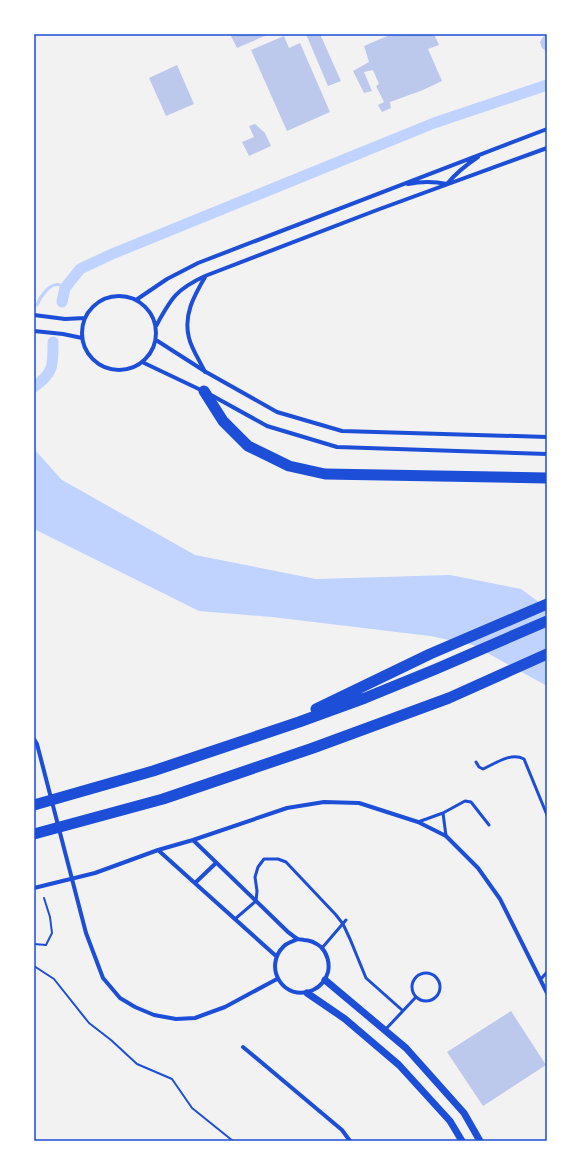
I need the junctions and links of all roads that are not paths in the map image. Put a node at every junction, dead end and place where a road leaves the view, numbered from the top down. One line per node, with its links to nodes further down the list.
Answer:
1 (547, 129): 3 (street)
2 (547, 148): 4 (street)
3 (489, 150): 4 (street); 5 (street)
4 (447, 184): 5 (street); 6 (street)
5 (397, 186): 7 (street)
6 (205, 276): 10 (street); 15 (street)
7 (136, 300): 9 (street); 10 (street)
8 (34, 315): 9 (street)
9 (85, 318): 12 (street)
10 (156, 326): 13 (street)
11 (34, 331): 12 (street)
12 (82, 338): 14 (street)
13 (156, 340): 14 (street); 15 (street)
14 (142, 362): 16 (street)
15 (206, 372): 17 (street)
16 (204, 391): 18 (street); 19 (highway)
17 (547, 437)
18 (547, 454)
19 (547, 478)
20 (547, 604): 23 (highway)
21 (547, 621): 23 (highway)
22 (547, 654): 31 (highway)
23 (259, 736): 26 (highway)
24 (34, 739): 46 (street)
25 (476, 762): 28 (lane)
26 (34, 805)
27 (443, 813): 29 (lane); 30 (lane); 32 (lane)
28 (547, 815)
29 (418, 822): 32 (street); 33 (street)
30 (489, 825)
31 (34, 834)
32 (446, 836): 47 (street)
33 (193, 840): 34 (street); 35 (street)
34 (158, 850): 36 (street); 37 (street)
35 (216, 863): 36 (street); 38 (street)
36 (195, 883): 39 (street)
37 (34, 888)
38 (256, 900): 39 (lane); 41 (lane); 42 (street)
39 (235, 919): 44 (street)
40 (346, 920): 41 (lane)
41 (342, 924): 43 (lane); 52 (lane)
42 (298, 940): 43 (street); 44 (street)
43 (322, 948): 48 (street)
44 (276, 956): 46 (street)
45 (547, 972): 47 (lane)
46 (277, 979): 49 (street)
47 (541, 979): 50 (street)
48 (325, 980): 49 (street); 53 (street)
49 (307, 993): 56 (street)
50 (547, 993)
51 (416, 996): 51 (lane); 52 (lane)
52 (402, 1010): 53 (lane)
53 (385, 1030): 57 (street)
54 (243, 1047): 55 (street)
55 (350, 1141)
56 (462, 1141)
57 (480, 1141)

